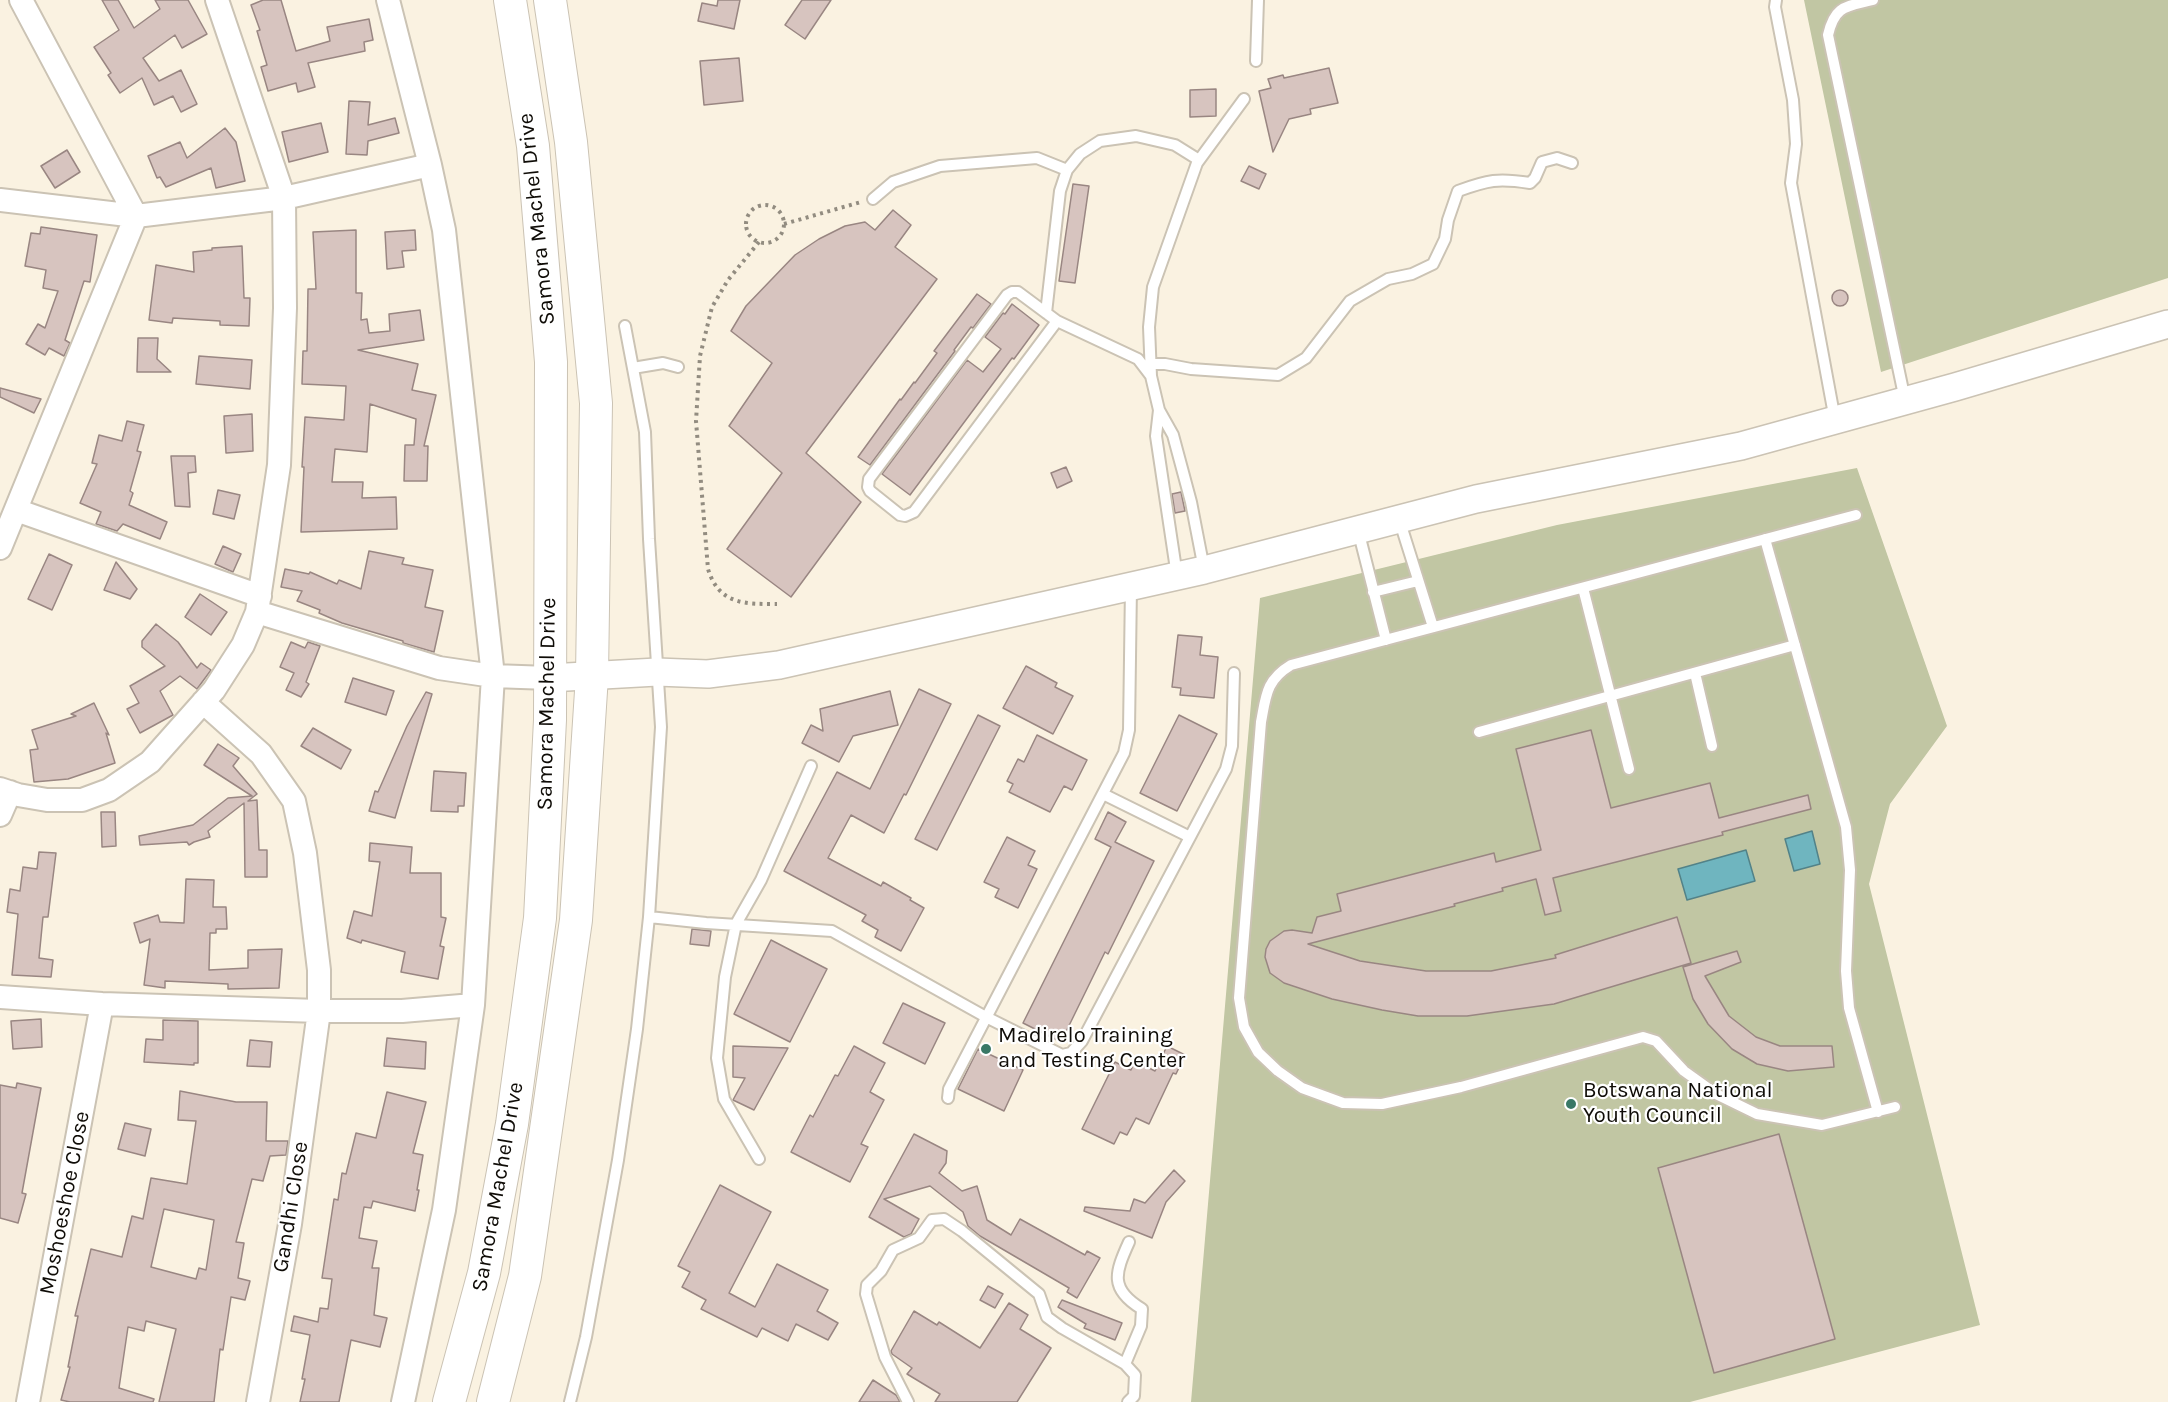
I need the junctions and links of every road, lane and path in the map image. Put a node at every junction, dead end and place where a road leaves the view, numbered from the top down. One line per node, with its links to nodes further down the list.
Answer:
1 (21, 0): 18 (street)
2 (217, 0): 15 (street)
3 (388, 0): 13 (street)
4 (510, 0): 54 (main road, Samora Machel Drive)
5 (550, 0): 53 (main road, Samora Machel Drive)
6 (1258, 0): 9 (lane)
7 (1776, 0): 31 (lane)
8 (1873, 0): 29 (lane)
9 (1256, 61)
10 (1244, 99): 11 (lane)
11 (1199, 160): 14 (lane); 25 (lane)
12 (1572, 163): 25 (lane)
13 (430, 165): 15 (street); 52 (street)
14 (1067, 170): 16 (lane); 21 (lane)
15 (284, 198): 18 (street); 44 (street)
16 (873, 199): 19 (path)
17 (0, 200): 18 (street)
18 (136, 216): 32 (street)
19 (784, 224): 20 (path); 20 (path)
20 (759, 242): 45 (path)
21 (1046, 313): 22 (lane); 22 (lane)
22 (1058, 321): 28 (lane)
23 (2168, 324): 29 (street)
24 (625, 326): 27 (lane)
25 (1150, 364): 28 (lane)
26 (678, 367): 27 (lane)
27 (633, 369): 49 (lane)
28 (1150, 376): 30 (lane)
29 (1905, 400): 31 (street)
30 (1159, 410): 38 (lane); 39 (lane)
31 (1835, 420): 34 (street)
32 (16, 510): 37 (street); 44 (street)
33 (1856, 515): 36 (lane)
34 (1399, 519): 35 (street); 40 (lane)
35 (1358, 530): 38 (street); 43 (lane)
36 (1765, 539): 42 (lane); 48 (lane)
37 (0, 548)
38 (1204, 570): 39 (street)
39 (1177, 576): 41 (street)
40 (1418, 581): 43 (lane); 46 (lane)
41 (1131, 586): 49 (street); 62 (lane)
42 (1583, 588): 46 (lane); 55 (lane)
43 (1374, 592): 47 (lane)
44 (258, 604): 52 (street); 56 (street)
45 (777, 604)
46 (1433, 627): 47 (lane)
47 (1386, 640): 74 (lane)
48 (1795, 645): 51 (lane); 74 (lane)
49 (657, 672): 53 (street); 65 (lane)
50 (1234, 673): 64 (lane)
51 (1695, 673): 55 (lane); 58 (lane)
52 (493, 676): 54 (street); 69 (street)
53 (592, 676): 54 (street); 82 (main road, Samora Machel Drive)
54 (549, 678): 81 (main road, Samora Machel Drive)
55 (1611, 696): 57 (lane); 60 (lane)
56 (203, 702): 61 (street); 70 (street, Gandhi Close)
57 (1479, 732)
58 (1712, 746)
59 (811, 766): 66 (lane)
60 (1629, 769)
61 (5, 790): 63 (street)
62 (1103, 794): 64 (lane); 71 (lane)
63 (0, 815)
64 (1190, 837): 71 (lane)
65 (649, 917): 66 (lane); 83 (lane)
66 (736, 924): 71 (lane); 75 (lane)
67 (0, 997): 68 (street)
68 (102, 1004): 70 (street); 78 (street, Moshoeshoe Close)
69 (473, 1005): 70 (street); 80 (street)
70 (319, 1011): 79 (street, Gandhi Close)
71 (986, 1017): 72 (lane)
72 (948, 1098)
73 (1895, 1107): 74 (lane)
74 (1878, 1112)
75 (759, 1159)
76 (1129, 1242): 77 (lane)
77 (1125, 1364): 84 (lane); 85 (lane)
78 (28, 1402)
79 (258, 1402)
80 (404, 1402)
81 (449, 1402)
82 (493, 1402)
83 (570, 1402)
84 (908, 1402)
85 (1128, 1402)

